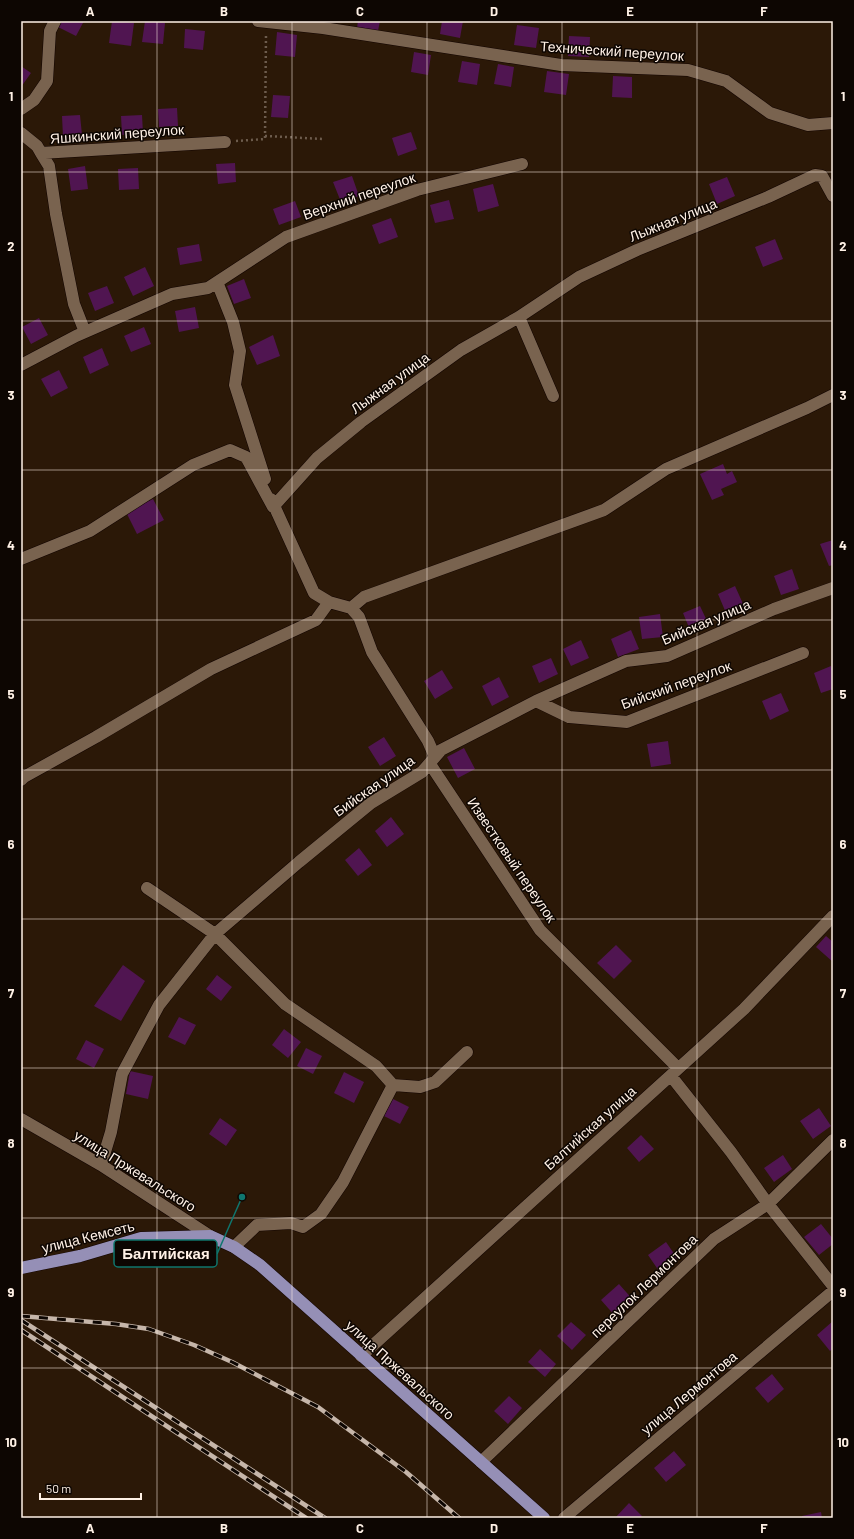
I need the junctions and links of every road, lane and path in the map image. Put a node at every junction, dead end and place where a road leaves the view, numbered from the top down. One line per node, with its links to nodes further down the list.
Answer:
1 (55, 21): 3 (street)
2 (262, 21): 4 (street, Технический переулок); 6 (path)
3 (21, 109)
4 (833, 123)
5 (21, 133): 9 (street, Яшкинский переулок)
6 (265, 136): 7 (path); 8 (path)
7 (324, 140)
8 (224, 142): 9 (street, Яшкинский переулок)
9 (41, 154): 14 (street)
10 (522, 164): 12 (street, Верхний переулок)
11 (833, 196): 13 (street, Лыжная улица)
12 (217, 282): 14 (street, Верхний переулок); 18 (street)
13 (519, 317): 17 (street); 18 (street, Лыжная улица)
14 (85, 332): 15 (street, Верхний переулок)
15 (21, 365)
16 (833, 395): 22 (street)
17 (553, 396)
18 (273, 507): 19 (street); 21 (street)
19 (21, 559)
20 (833, 588): 24 (street, Бийская улица)
21 (329, 602): 22 (street); 26 (street)
22 (351, 608): 25 (street, Известковый переулок)
23 (803, 653): 24 (street, Бийский переулок)
24 (536, 701): 25 (street, Бийская улица)
25 (432, 760): 29 (street, Бийская улица); 31 (street, Известковый переулок)
26 (22, 776)
27 (147, 888): 29 (street)
28 (833, 916): 31 (street, Балтийская улица)
29 (215, 934): 32 (street); 35 (street, Бийская улица)
30 (467, 1052): 32 (street)
31 (675, 1072): 36 (street, Известковый переулок); 42 (street, Балтийская улица)
32 (393, 1085): 38 (street)
33 (21, 1119): 35 (street, улица Пржевальского)
34 (833, 1140): 36 (street, переулок Лермонтова)
35 (101, 1165): 37 (street, улица Пржевальского)
36 (768, 1204): 40 (street, Известковый переулок); 43 (street, переулок Лермонтова)
37 (210, 1236): 38 (main road, улица Пржевальского); 39 (main road, улица Кемсеть)
38 (234, 1247): 42 (main road, улица Пржевальского)
39 (21, 1268)
40 (833, 1286)
41 (833, 1291): 45 (street, улица Лермонтова)
42 (361, 1356): 43 (main road, улица Пржевальского)
43 (481, 1462): 44 (main road, улица Пржевальского)
44 (544, 1518)
45 (564, 1518)

